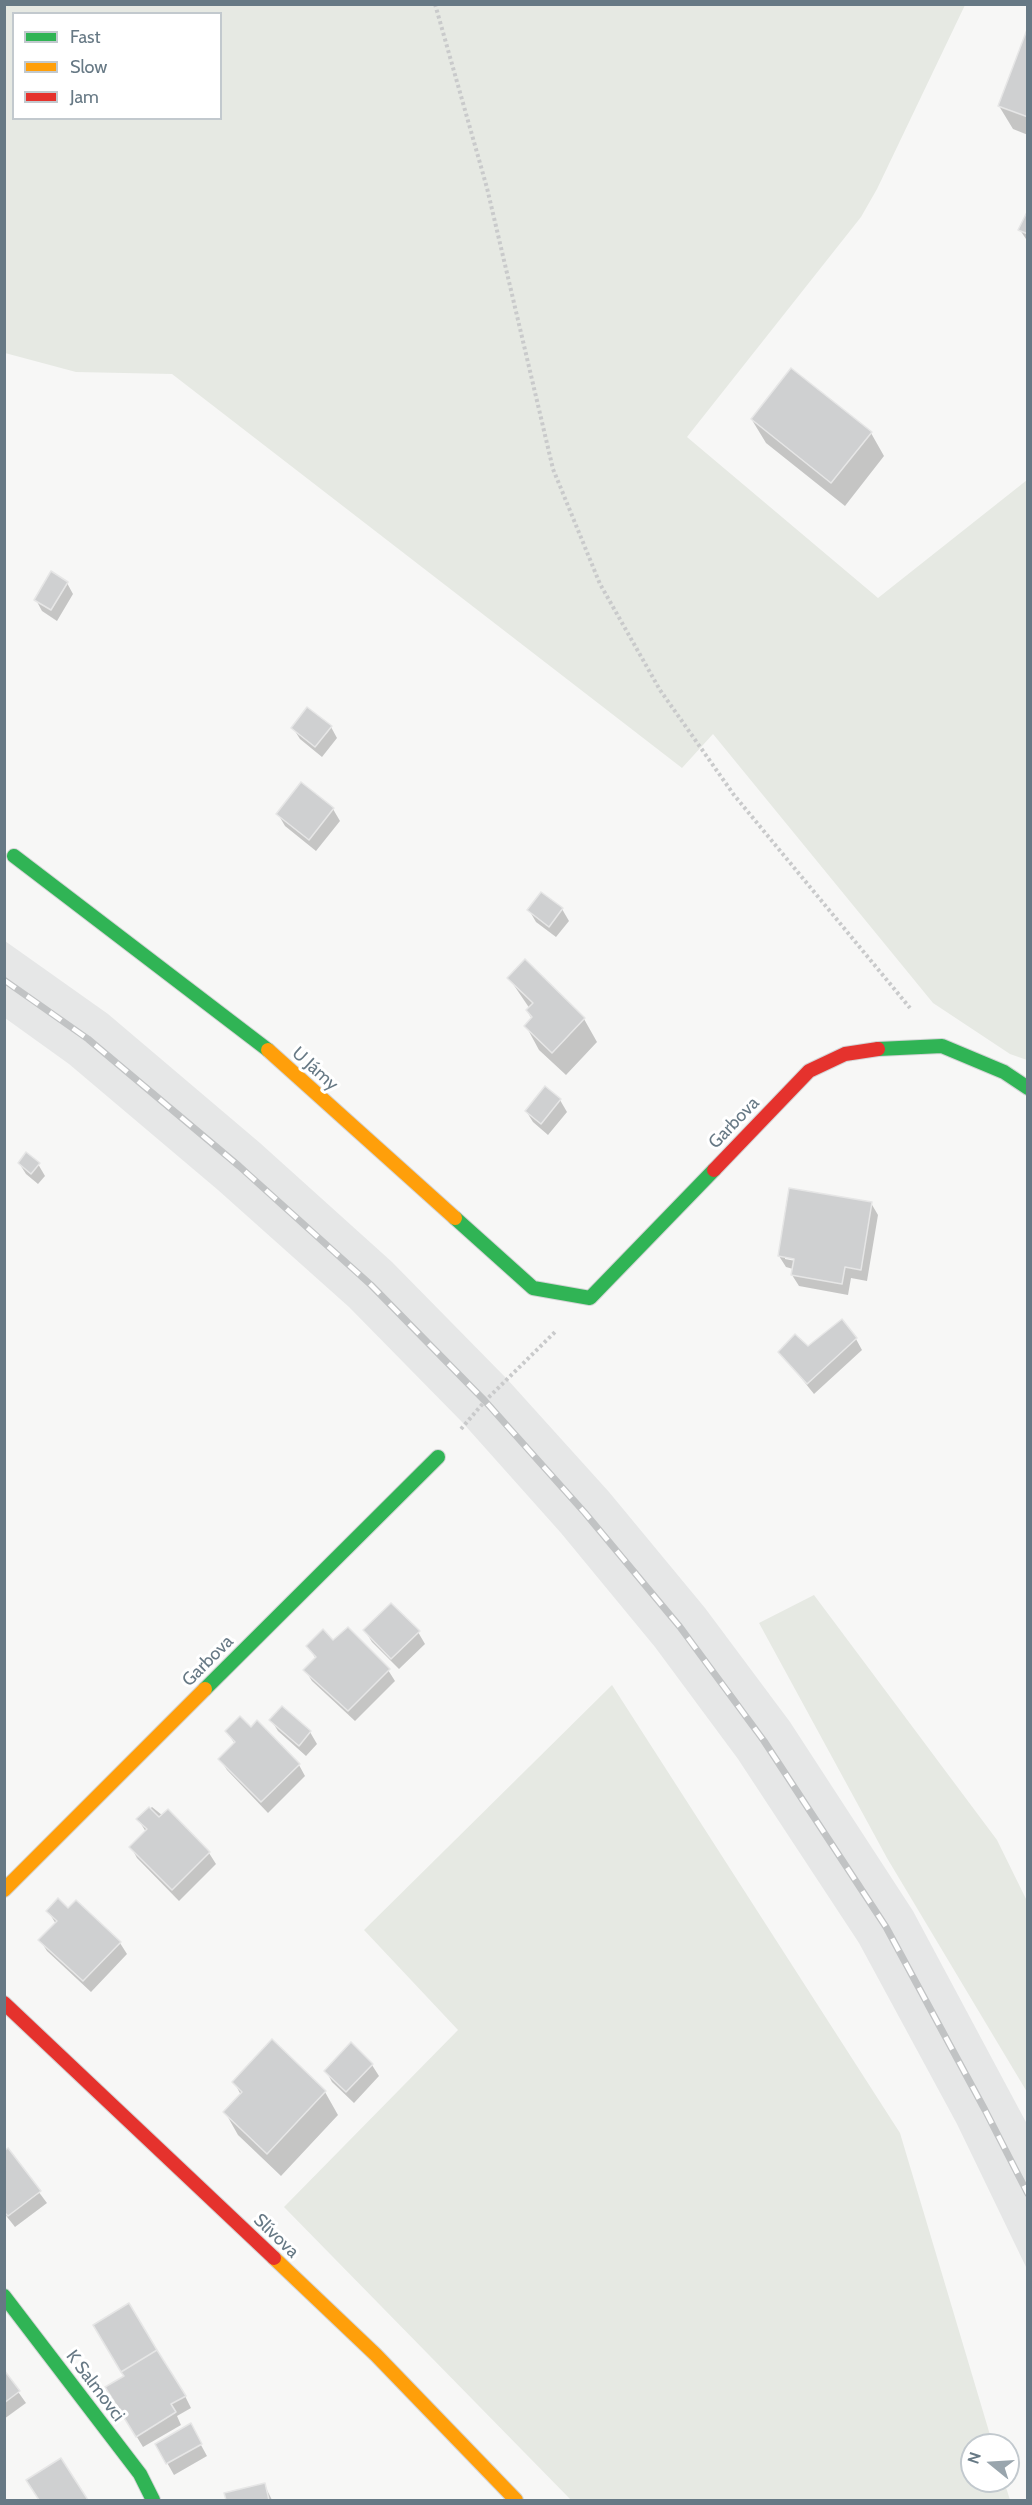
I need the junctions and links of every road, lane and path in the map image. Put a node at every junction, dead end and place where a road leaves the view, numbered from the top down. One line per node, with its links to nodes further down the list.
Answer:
1 (435, 4): 3 (path)
2 (14, 856): 5 (street, U Jámy)
3 (942, 1046): 4 (street); 5 (street, Garbova)
4 (1028, 1088)
5 (590, 1298): 6 (path)
6 (438, 1457): 7 (street, Garbova)
7 (4, 1890)
8 (4, 2003): 11 (street, Slívova)
9 (4, 2295): 10 (street, K Salmovci)
10 (153, 2500)
11 (516, 2500)

